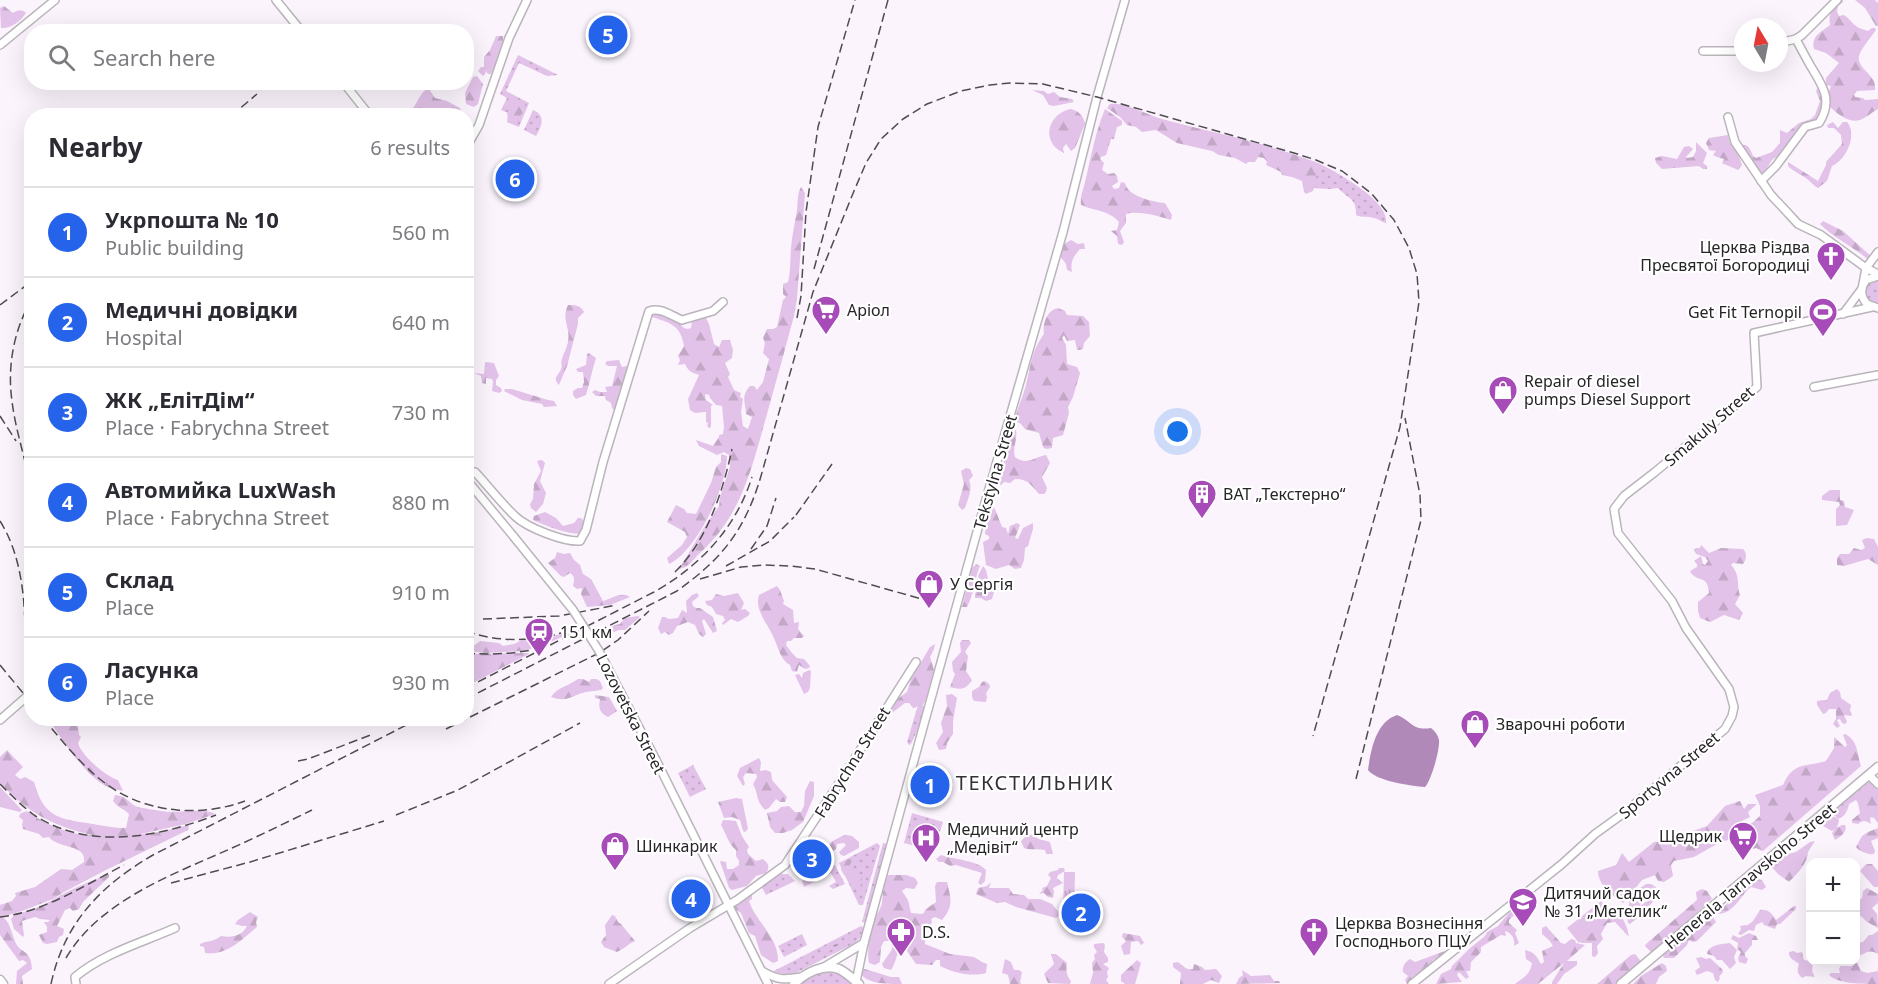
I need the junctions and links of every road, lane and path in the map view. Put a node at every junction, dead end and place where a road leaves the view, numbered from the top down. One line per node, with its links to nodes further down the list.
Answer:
1 (55, 0): 6 (street)
2 (276, 0): 7 (street)
3 (527, 0): 17 (street)
4 (1125, 0): 39 (street, Tekstylna Street)
5 (1837, 0): 9 (street)
6 (26, 24)
7 (296, 24)
8 (24, 25): 11 (street)
9 (1796, 39): 10 (street); 18 (street)
10 (1788, 41)
11 (0, 45)
12 (1703, 51): 13 (street)
13 (1734, 51)
14 (349, 90): 15 (street)
15 (364, 108)
16 (1728, 117): 18 (street)
17 (474, 134)
18 (1761, 181): 20 (street)
19 (1878, 252): 20 (street)
20 (1866, 268): 21 (street); 22 (street)
21 (1878, 275): 22 (street)
22 (1862, 287): 24 (street); 25 (street)
23 (723, 302): 28 (street)
24 (1875, 308): 25 (street, Smakuly Street)
25 (1843, 314): 30 (street, Smakuly Street)
26 (1878, 375): 27 (street)
27 (1814, 387)
28 (474, 472)
29 (474, 489): 37 (street, Lozovetska Street, bridge)
30 (1614, 509): 48 (street, Sportyvna Street)
31 (916, 662): 37 (street, Fabrychna Street)
32 (24, 699): 33 (street)
33 (0, 720)
34 (1878, 767): 35 (main road, Henerala Tarnavskoho Street)
35 (1869, 775): 36 (street); 49 (main road, Henerala Tarnavskoho Street)
36 (1878, 784)
37 (728, 905): 41 (street, Lozovetska Street); 45 (street, Fabrychna Street)
38 (175, 928): 44 (street)
39 (864, 943): 40 (street); 43 (street, Tekstylna Street)
40 (824, 967): 42 (main road); 43 (main road)
41 (762, 971): 42 (street); 46 (street, Lozovetska Street)
42 (801, 977): 47 (main road)
43 (857, 983)
44 (76, 984)
45 (609, 984)
46 (768, 984)
47 (794, 984)
48 (1412, 984)
49 (1621, 984)

